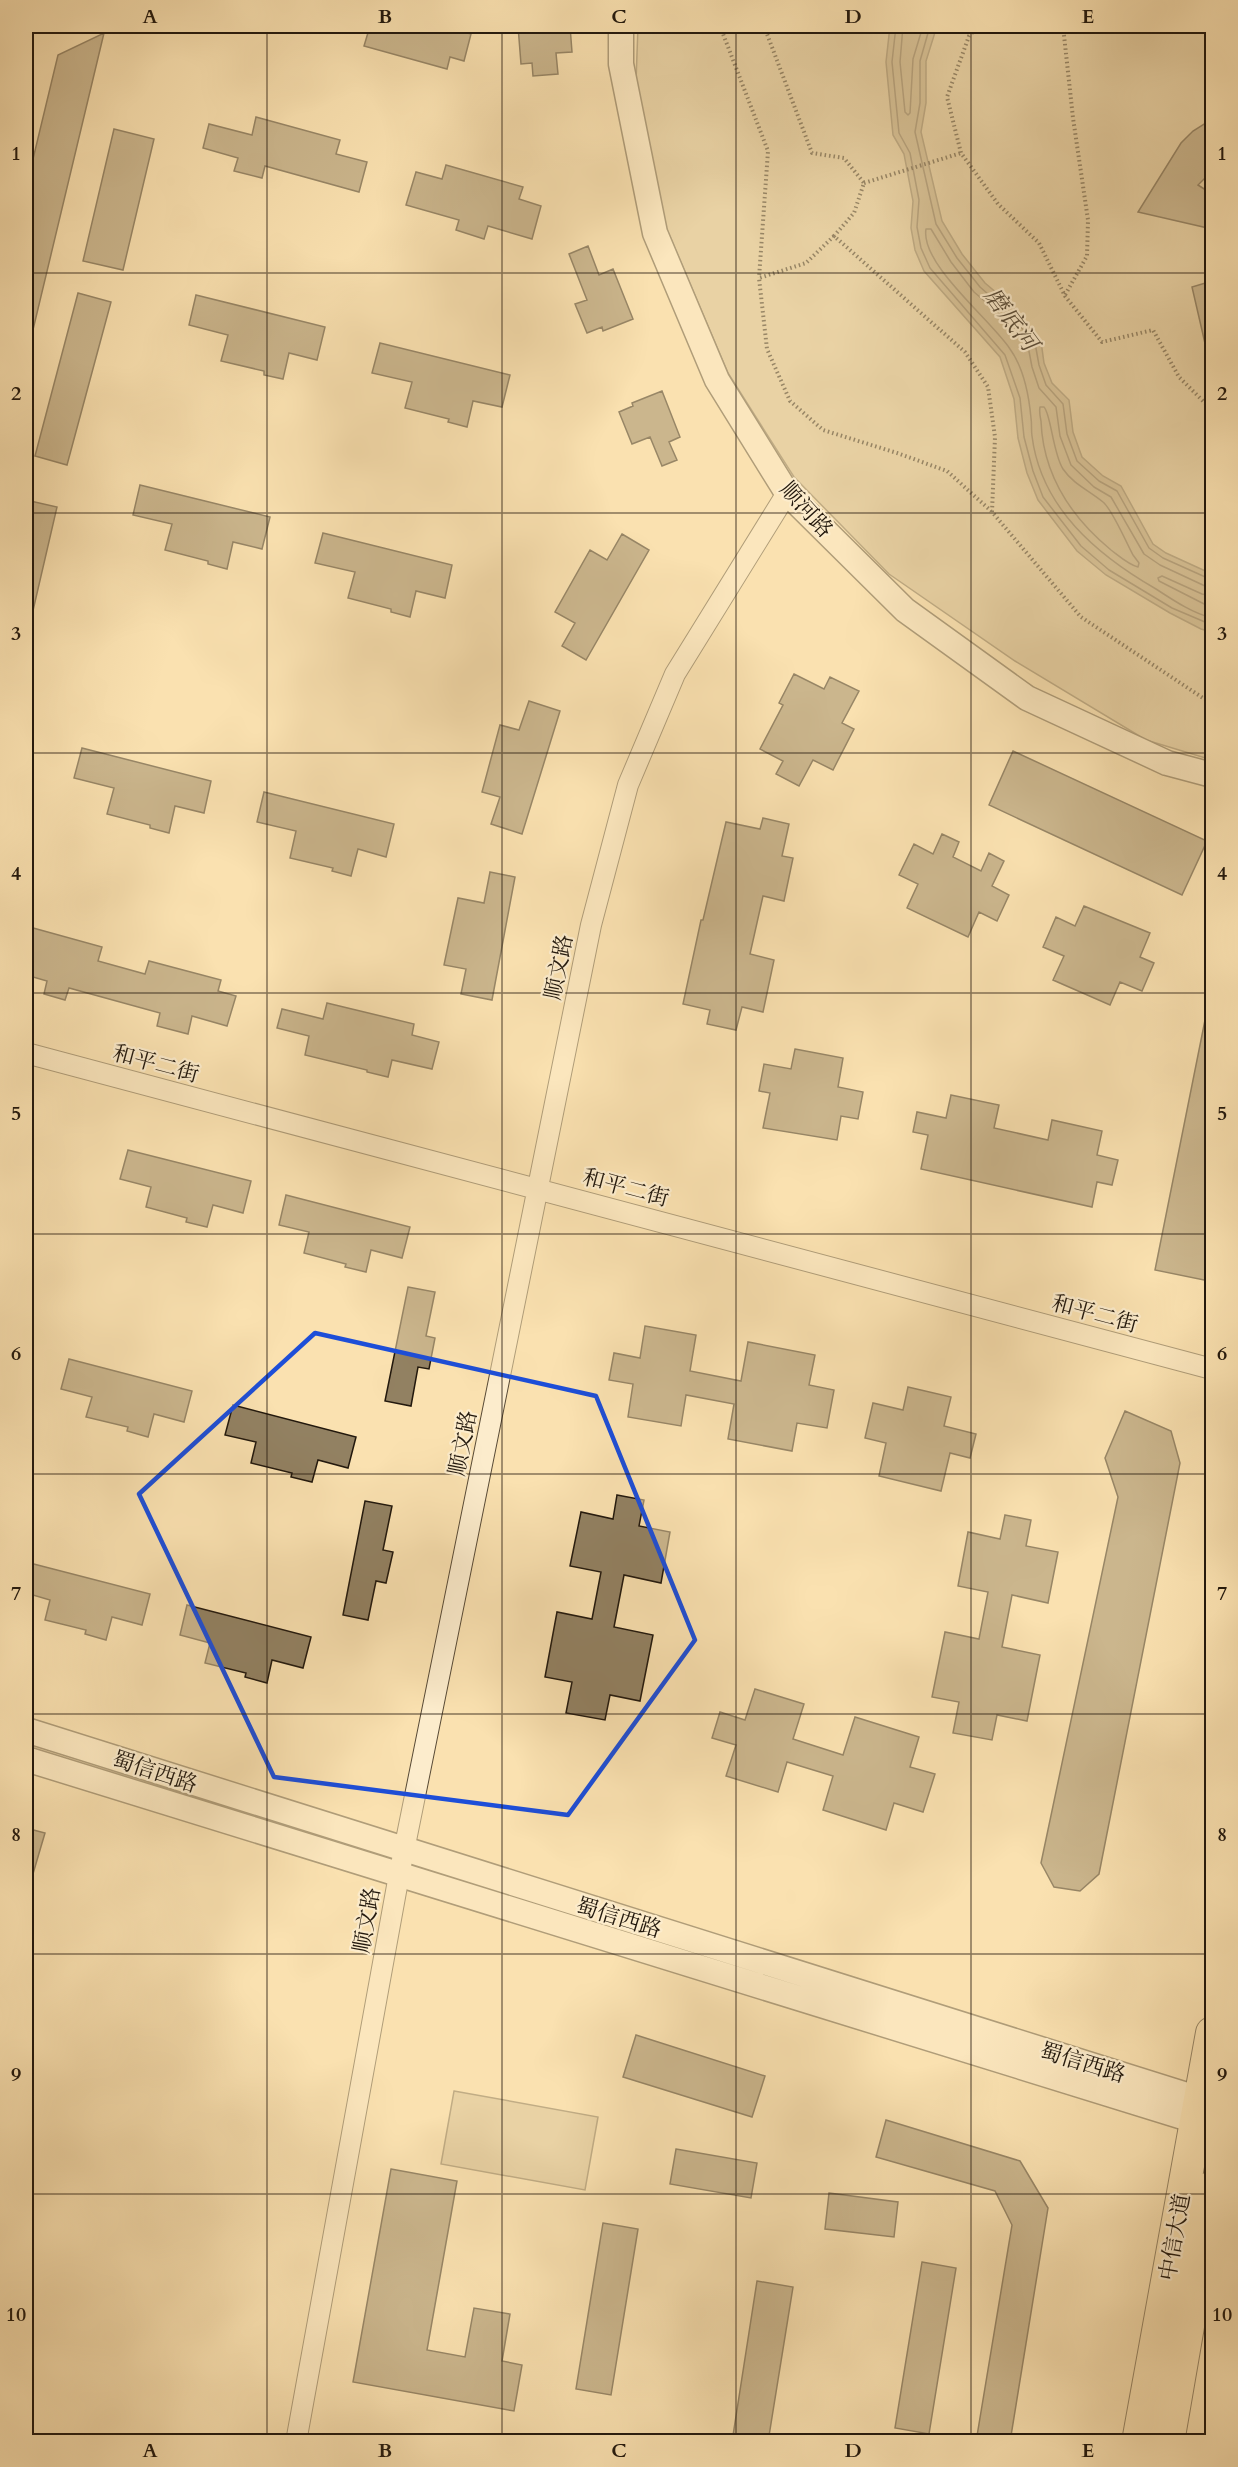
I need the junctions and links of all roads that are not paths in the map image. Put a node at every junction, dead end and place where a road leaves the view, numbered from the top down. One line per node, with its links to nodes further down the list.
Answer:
1 (621, 26): 2 (street, 顺河路)
2 (787, 493): 3 (street, 顺河路); 5 (street, 顺文路)
3 (1212, 775)
4 (26, 1053): 5 (street, 和平二街)
5 (537, 1188): 6 (street, 和平二街); 9 (street, 顺文路)
6 (1212, 1369)
7 (26, 1730): 9 (street, 蜀信西路)
8 (26, 1759): 10 (street, 蜀信西路)
9 (405, 1851): 10 (street, 顺文路); 12 (street, 蜀信西路)
10 (399, 1875): 12 (street, 蜀信西路); 14 (street, 顺文路)
11 (1212, 2033): 12 (main road, 中信大道)
12 (1205, 2112): 15 (main road, 中信大道)
13 (1212, 2187): 16 (main road, 中信大道)
14 (296, 2442)
15 (1138, 2442)
16 (1168, 2442)

